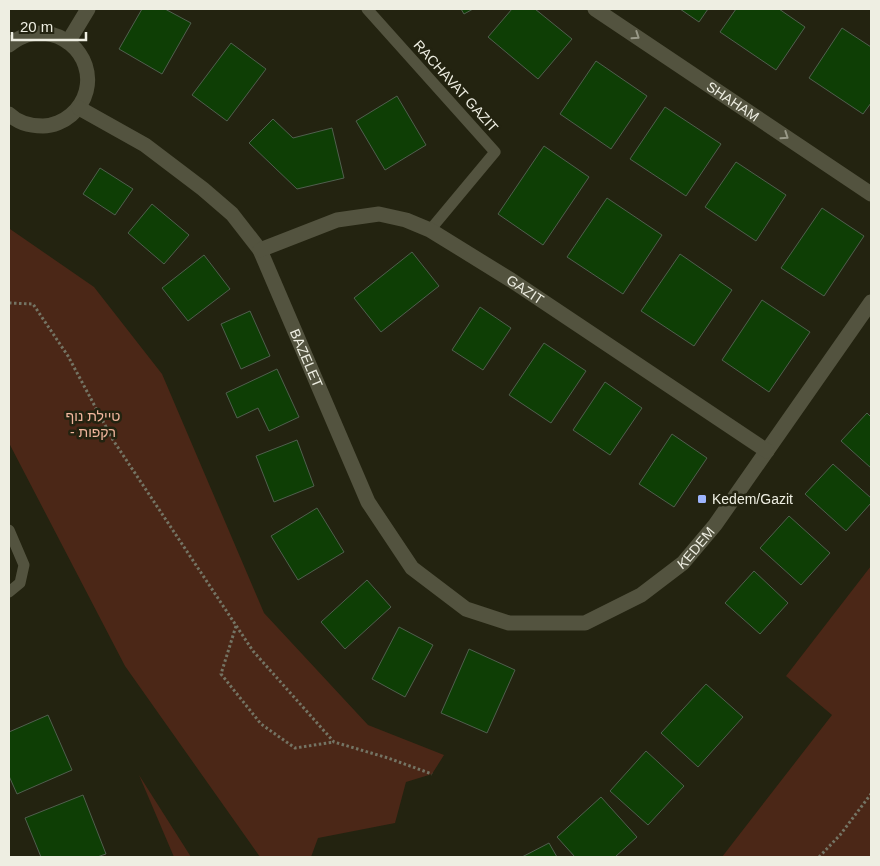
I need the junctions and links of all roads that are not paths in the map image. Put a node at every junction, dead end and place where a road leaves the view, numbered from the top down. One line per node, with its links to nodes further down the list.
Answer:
1 (88, 9): 4 (street)
2 (367, 9): 9 (lane, RACHAVAT GAZIT)
3 (595, 9): 8 (street, SHAHAM, one-way to 8)
4 (68, 42): 5 (street); 6 (street)
5 (9, 45)
6 (79, 108): 7 (street); 10 (street, BAZELET)
7 (10, 119)
8 (871, 194)
9 (430, 230): 10 (street, GAZIT); 12 (street, GAZIT)
10 (260, 250): 15 (street, BAZELET)
11 (871, 302): 12 (street, KEDEM)
12 (767, 451): 15 (street, KEDEM)
13 (9, 530): 14 (lane)
14 (9, 592)
15 (509, 623)

